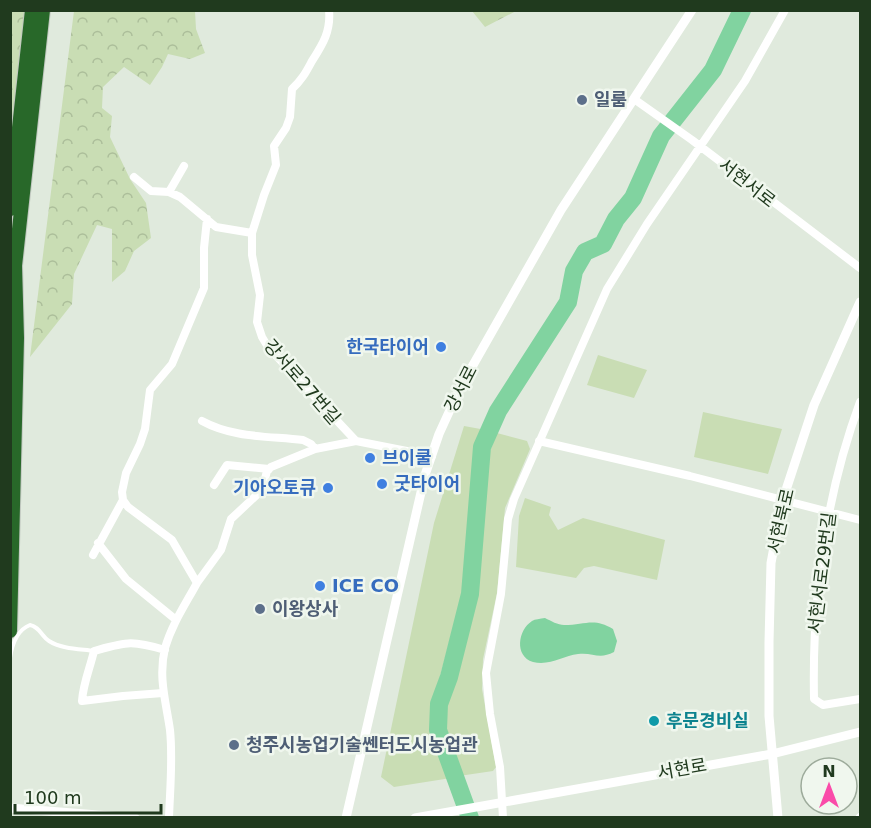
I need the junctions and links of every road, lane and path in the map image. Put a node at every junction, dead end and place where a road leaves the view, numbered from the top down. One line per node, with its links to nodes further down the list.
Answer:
1 (32, 10): 11 (highway)
2 (43, 10): 14 (highway)
3 (329, 10): 13 (street, 강서로27번길)
4 (692, 10): 6 (street, 강서로)
5 (785, 10): 7 (street)
6 (633, 99): 7 (street, 서현서로); 23 (street, 강서로)
7 (699, 146): 15 (street, 서현서로); 21 (street)
8 (184, 166): 10 (street)
9 (134, 177): 10 (street)
10 (169, 192): 12 (street)
11 (10, 209)
12 (207, 219): 13 (street); 27 (street)
13 (252, 233): 20 (street, 강서로27번길)
14 (15, 265): 17 (highway); 34 (highway)
15 (861, 268)
16 (861, 302): 26 (street, 서현북로)
17 (10, 309)
18 (861, 402): 28 (street, 서현서로29번길)
19 (202, 421): 22 (street)
20 (356, 441): 22 (street); 23 (street)
21 (539, 441): 26 (street); 42 (street)
22 (315, 449): 24 (street)
23 (432, 456): 46 (street, 강서로)
24 (269, 469): 25 (street); 32 (street)
25 (214, 485)
26 (783, 499): 28 (street); 41 (street, 서현북로)
27 (123, 500): 30 (street); 32 (street)
28 (829, 512): 29 (street); 39 (street, 서현서로29번길)
29 (861, 520)
30 (98, 543): 31 (street); 33 (street)
31 (93, 555)
32 (197, 583): 33 (street)
33 (175, 619): 35 (street)
34 (10, 631)
35 (165, 650): 36 (street); 38 (street)
36 (94, 651): 37 (lane); 38 (street)
37 (10, 658)
38 (163, 693): 45 (street)
39 (861, 699)
40 (861, 732): 41 (street, 서현로)
41 (772, 754): 42 (street, 서현로); 49 (street, 서현북로)
42 (503, 801): 47 (street, 서현로); 48 (street)
43 (10, 808): 44 (street)
44 (135, 818)
45 (169, 818)
46 (346, 818)
47 (415, 818)
48 (503, 818)
49 (778, 818)

